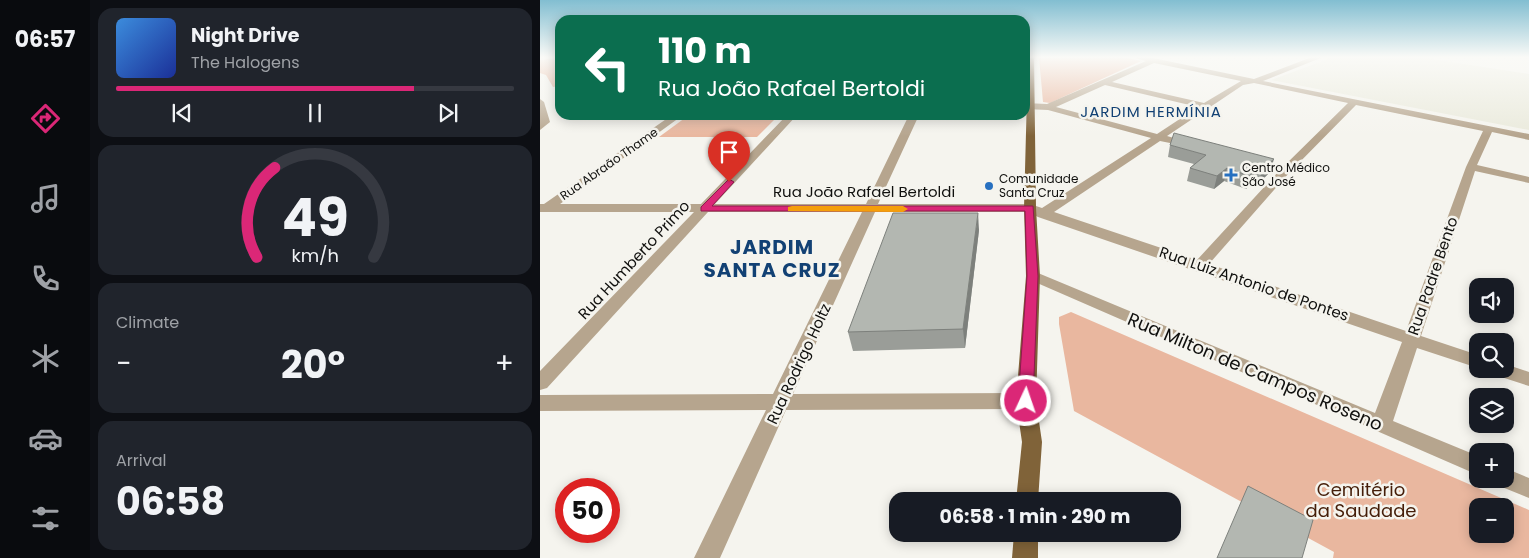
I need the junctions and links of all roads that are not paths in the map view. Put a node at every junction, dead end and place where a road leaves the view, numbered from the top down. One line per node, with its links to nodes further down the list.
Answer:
1 (1102, 83): 9 (street)
2 (1108, 83): 8 (street)
3 (1245, 83): 8 (street)
4 (1265, 83): 6 (street)
5 (540, 102): 14 (street)
6 (1354, 102): 15 (street); 21 (street)
7 (1030, 106): 9 (street)
8 (1204, 106): 16 (street)
9 (1048, 107): 16 (street)
10 (671, 120): 23 (street, Rua Abraão Thame)
11 (787, 120): 24 (street, Rua Humberto Primo)
12 (912, 120): 25 (street, Rua Rodrigo Holtz)
13 (1028, 120): 26 (main road)
14 (540, 127)
15 (1489, 129): 17 (street); 20 (street, Rua Padre Bento)
16 (1157, 137): 18 (street); 26 (street)
17 (1529, 137)
18 (1203, 149)
19 (1240, 159): 21 (street)
20 (1471, 167): 22 (street); 29 (street, Rua Padre Bento)
21 (1285, 171): 27 (street)
22 (1529, 180)
23 (543, 209): 24 (street, Rua João Rafael Bertoldi)
24 (704, 209): 25 (street, Rua João Rafael Bertoldi); 33 (street, Rua Humberto Primo)
25 (870, 209): 26 (street, Rua João Rafael Bertoldi); 35 (street, Rua Rodrigo Holtz)
26 (1036, 211): 27 (street, Rua Luiz Antonio de Pontes); 28 (main road)
27 (1200, 265): 29 (street, Rua Luiz Antonio de Pontes)
28 (1033, 276): 34 (main road); 37 (street, Rua Milton de Campos Roseno)
29 (1410, 339): 30 (street, Rua Luiz Antonio de Pontes); 37 (street, Rua Padre Bento)
30 (1469, 359)
31 (1514, 374): 32 (street)
32 (1529, 379)
33 (540, 384)
34 (1026, 401): 35 (street); 41 (main road)
35 (781, 402): 36 (street); 43 (street, Rua Rodrigo Holtz)
36 (540, 403)
37 (1381, 426): 38 (street, Rua Milton de Campos Roseno)
38 (1469, 462)
39 (1514, 482): 40 (street)
40 (1529, 488)
41 (1028, 492)
42 (1026, 542): 44 (main road)
43 (707, 558)
44 (1026, 558)

